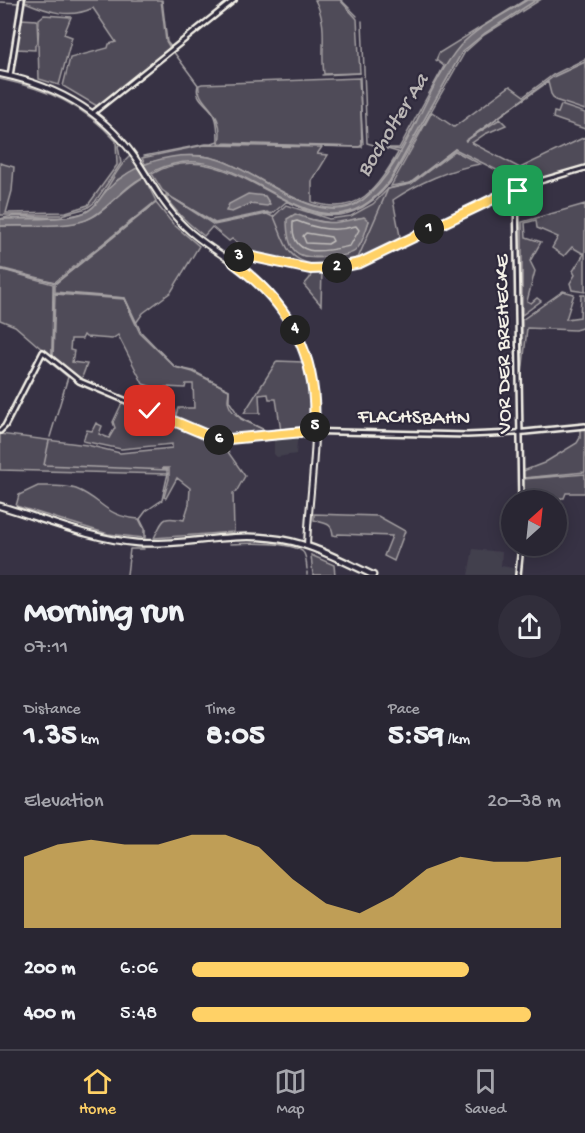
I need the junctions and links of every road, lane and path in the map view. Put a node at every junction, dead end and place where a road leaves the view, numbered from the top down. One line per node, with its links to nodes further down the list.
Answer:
1 (22, 0): 4 (street)
2 (234, 0): 5 (street)
3 (0, 74): 4 (street)
4 (10, 76): 5 (street)
5 (94, 112): 8 (street)
6 (585, 168): 7 (street)
7 (516, 188): 8 (street); 12 (street, VOR DER BREHECKE)
8 (234, 263): 11 (street)
9 (585, 426): 12 (street, FLACHSBAHN)
10 (0, 431): 11 (street, FLACHSBAHN)
11 (314, 431): 12 (street, FLACHSBAHN); 15 (street)
12 (521, 433): 13 (street, VOR DER BREHECKE)
13 (521, 490)
14 (0, 506): 15 (main road)
15 (308, 546): 17 (main road)
16 (520, 556): 18 (street)
17 (373, 575)
18 (518, 575)

